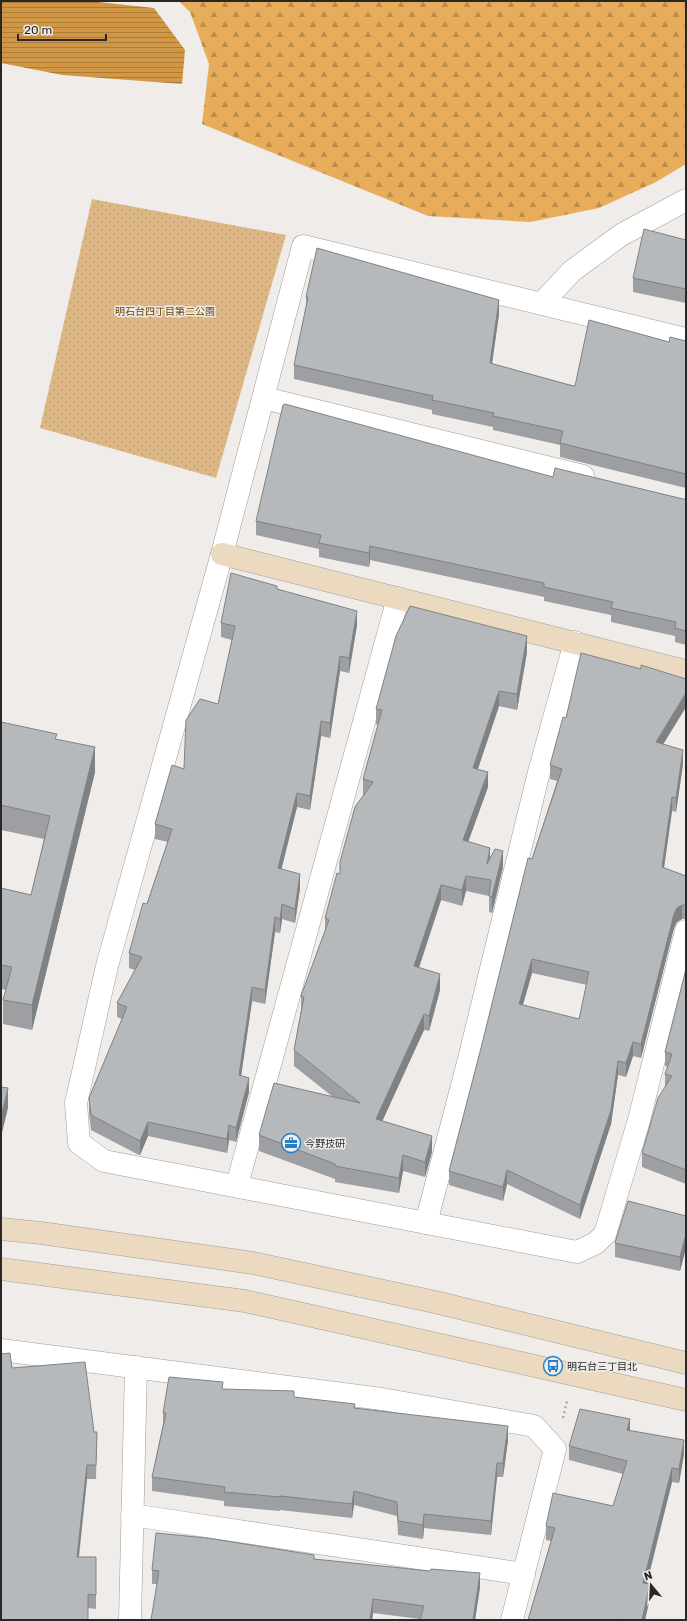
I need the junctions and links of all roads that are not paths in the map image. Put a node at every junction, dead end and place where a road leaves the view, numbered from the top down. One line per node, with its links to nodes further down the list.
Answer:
1 (686, 200): 2 (street)
2 (542, 303): 3 (street); 4 (street)
3 (686, 339)
4 (264, 398): 5 (street); 6 (street)
5 (602, 480)
6 (222, 554): 7 (street); 11 (street)
7 (398, 598): 8 (street); 11 (street)
8 (575, 642): 9 (street); 12 (street)
9 (686, 671)
10 (686, 931): 12 (street)
11 (237, 1186): 12 (street)
12 (426, 1223)
13 (1, 1229): 16 (street)
14 (1, 1269): 18 (street)
15 (1, 1350): 17 (street)
16 (686, 1363)
17 (136, 1367): 19 (street); 20 (street)
18 (686, 1400)
19 (132, 1515): 20 (street); 21 (street)
20 (524, 1574): 22 (street)
21 (130, 1620)
22 (512, 1620)

